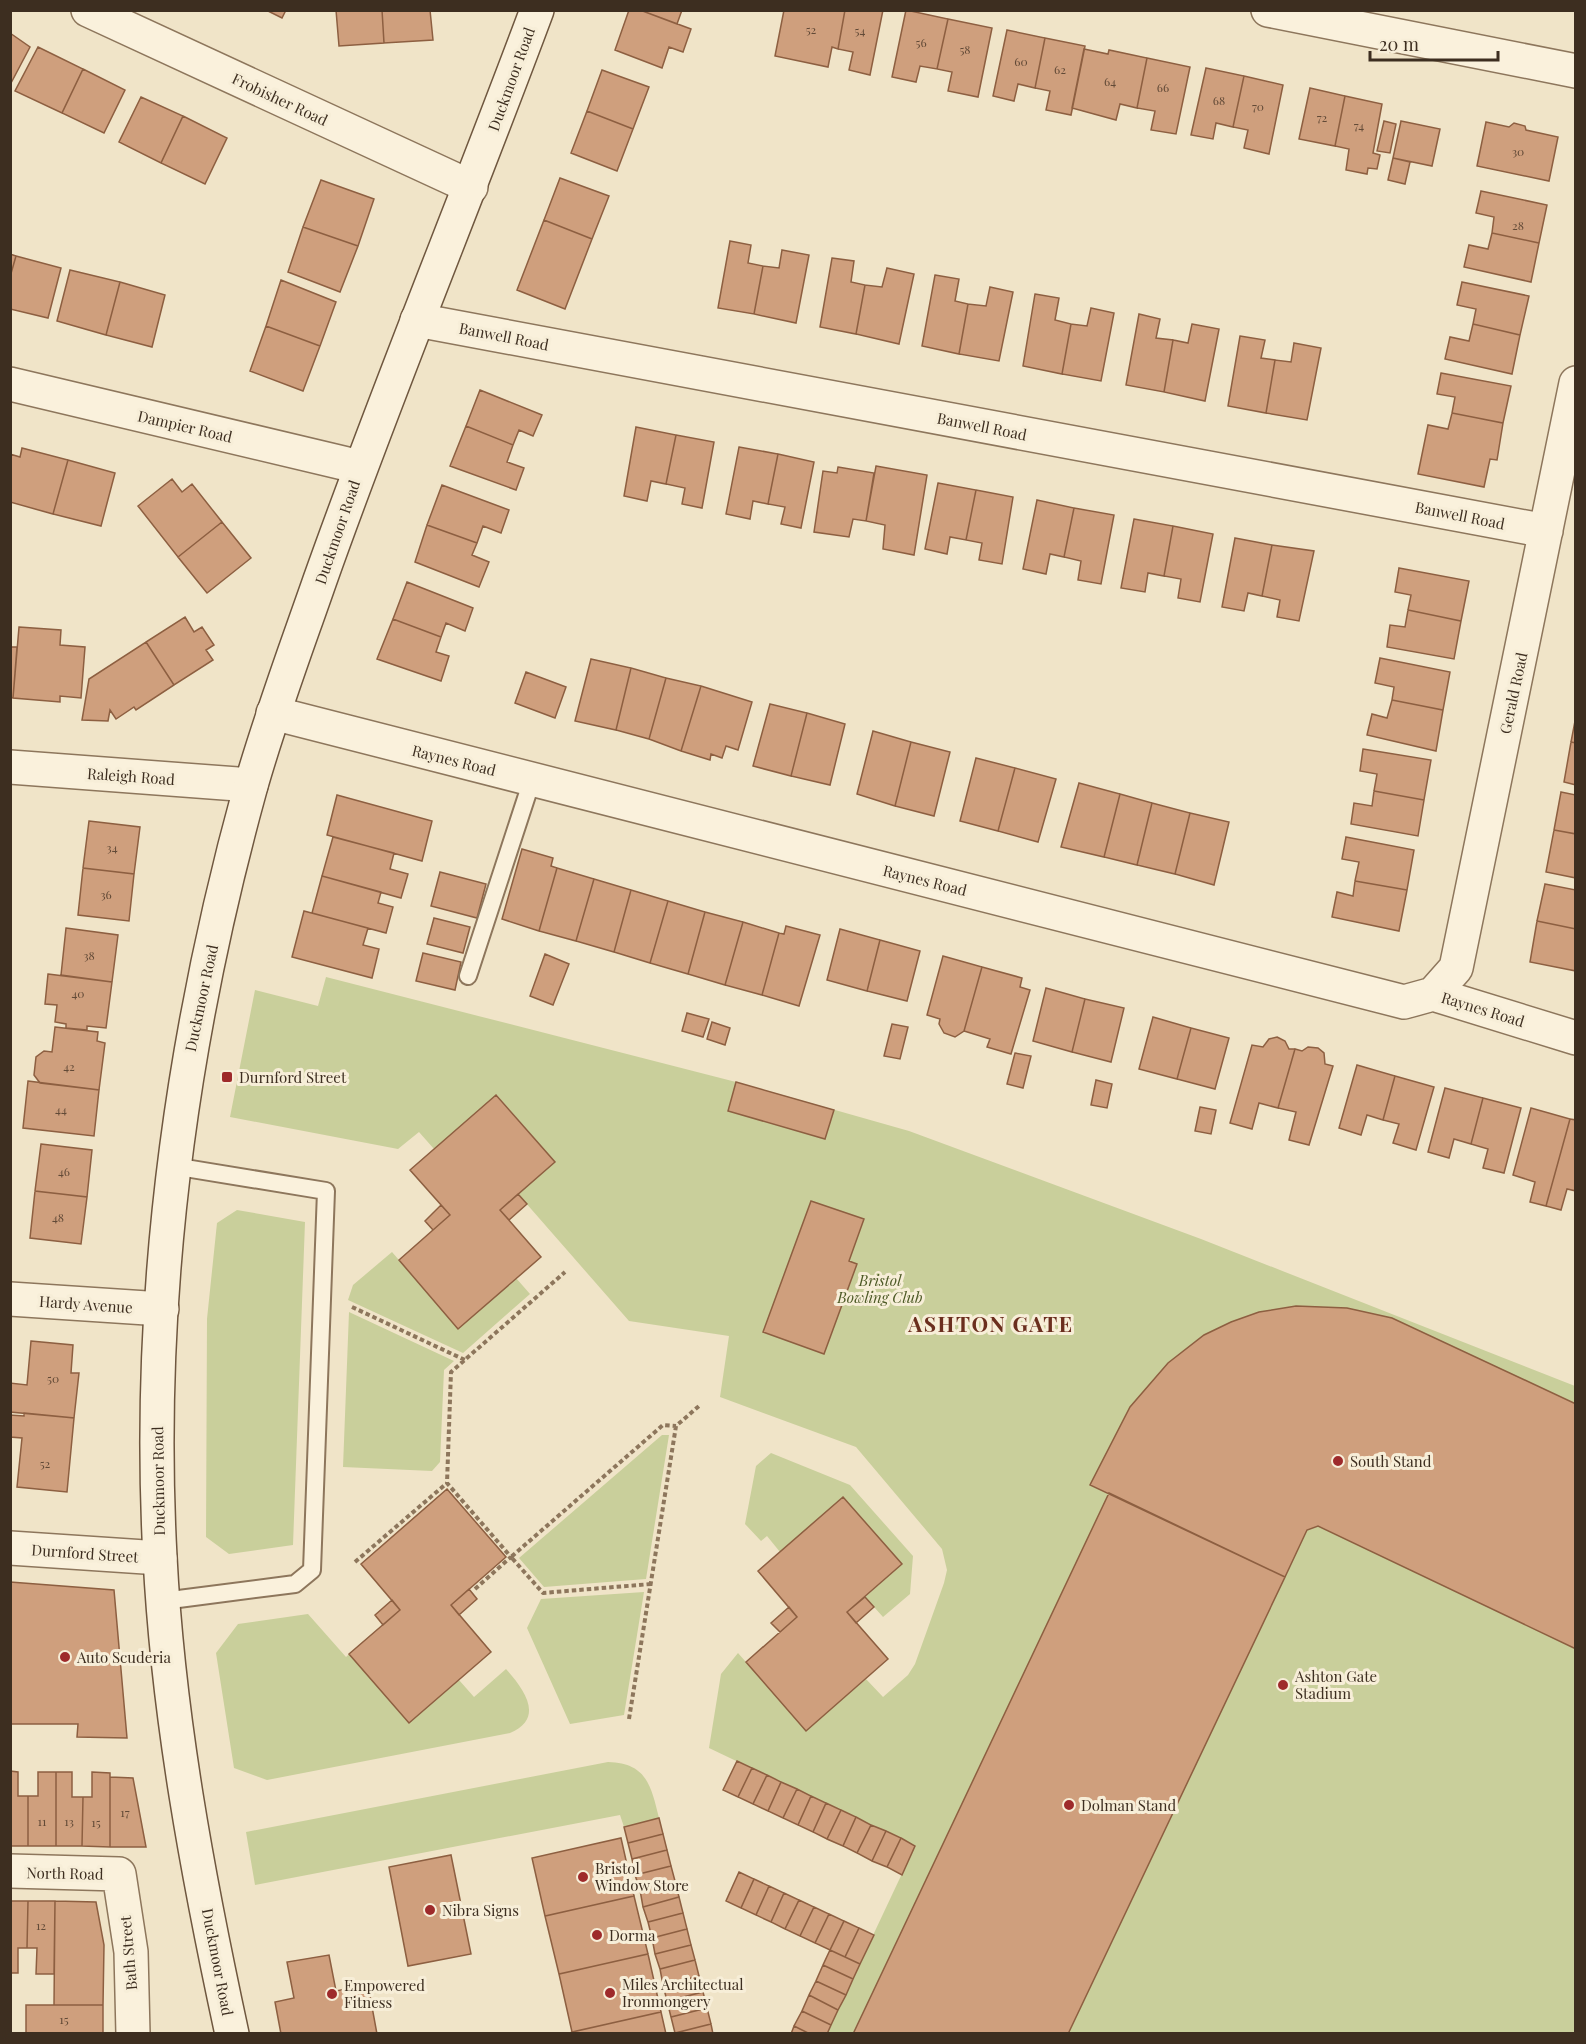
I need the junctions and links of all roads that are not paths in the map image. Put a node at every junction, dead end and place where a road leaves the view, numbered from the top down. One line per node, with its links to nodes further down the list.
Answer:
1 (88, 10): 5 (street, Frobisher Road)
2 (537, 10): 5 (street, Duckmoor Road)
3 (1268, 10): 4 (street)
4 (1575, 71)
5 (471, 187): 6 (street, Duckmoor Road)
6 (417, 320): 9 (street, Duckmoor Road); 10 (street, Banwell Road)
7 (1575, 383): 10 (street, Gerald Road)
8 (10, 384): 9 (street, Dampier Road)
9 (360, 467): 11 (street, Duckmoor Road)
10 (1546, 531): 16 (street, Gerald Road)
11 (273, 713): 13 (street, Raynes Road); 14 (street, Duckmoor Road)
12 (10, 767): 14 (street, Raleigh Road)
13 (532, 780): 15 (lane); 16 (street, Raynes Road)
14 (251, 785): 18 (street, Duckmoor Road)
15 (468, 976)
16 (1434, 994): 17 (street, Raynes Road)
17 (1575, 1038)
18 (173, 1166): 20 (street, Duckmoor Road); 23 (lane)
19 (10, 1299): 20 (street, Hardy Avenue)
20 (162, 1309): 22 (street, Duckmoor Road)
21 (10, 1548): 22 (street, Durnford Street)
22 (160, 1558): 23 (street, Duckmoor Road)
23 (163, 1601): 27 (street, Duckmoor Road)
24 (10, 1871): 25 (street, North Road)
25 (119, 1874): 26 (street, Bath Street)
26 (132, 2034)
27 (232, 2034)

